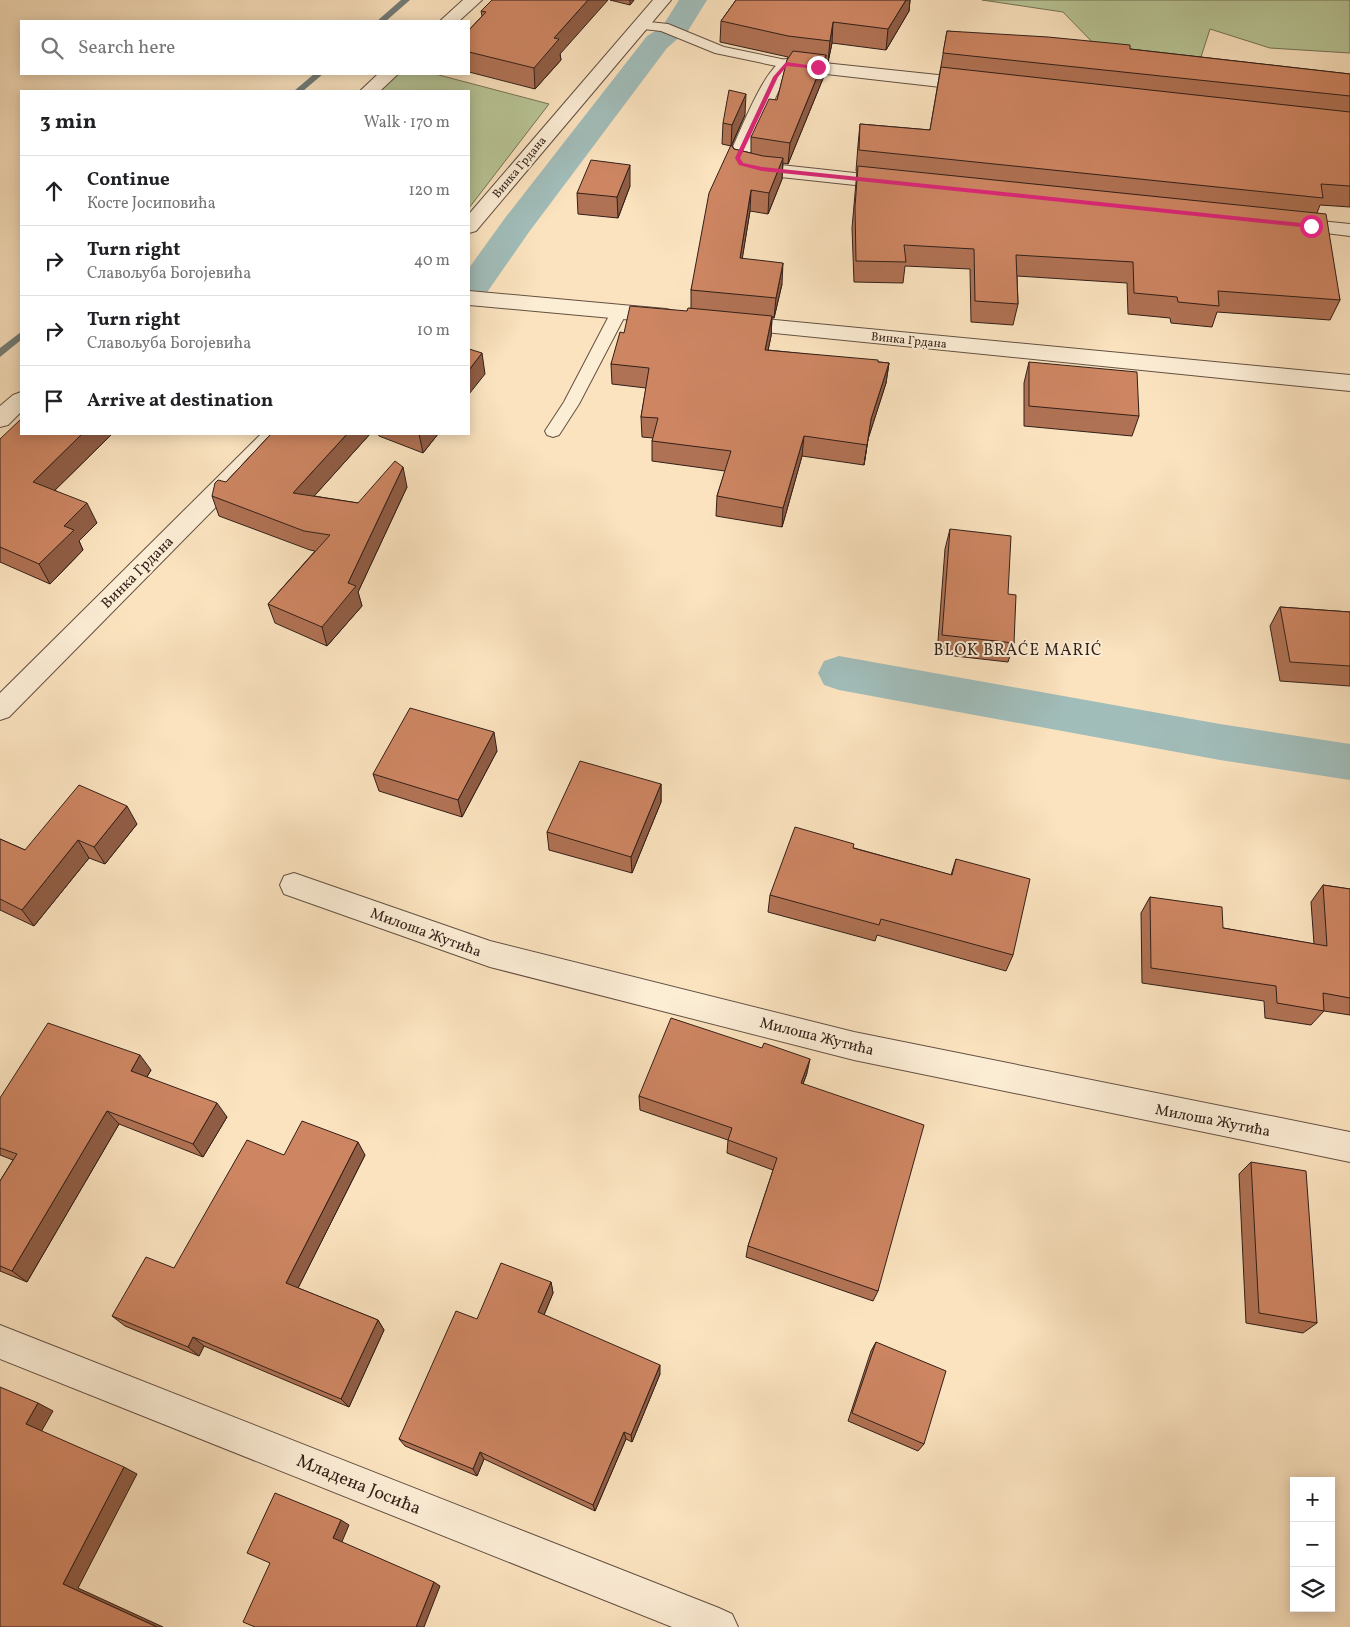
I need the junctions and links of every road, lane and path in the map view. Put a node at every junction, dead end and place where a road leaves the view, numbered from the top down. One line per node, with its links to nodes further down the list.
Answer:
1 (473, 0): 3 (street)
2 (662, 0): 4 (street, Винка Грдана)
3 (450, 20)
4 (640, 25): 5 (lane); 11 (street, Винка Грдана)
5 (786, 64): 7 (street); 9 (street)
6 (388, 75): 8 (street)
7 (996, 87)
8 (370, 90)
9 (909, 184)
10 (1272, 222): 12 (street)
11 (470, 226)
12 (1350, 230)
13 (470, 298): 14 (street)
14 (619, 312): 15 (street); 20 (lane)
15 (688, 318)
16 (718, 321): 17 (street, Винка Грдана)
17 (1350, 383)
18 (20, 401): 19 (street)
19 (0, 419)
20 (553, 432)
21 (273, 435): 22 (street, Винка Грдана)
22 (0, 710)
23 (294, 885): 24 (street, Милоша Жутића)
24 (1350, 1147)
25 (0, 1342): 26 (street, Младена Јосића)
26 (719, 1627)

